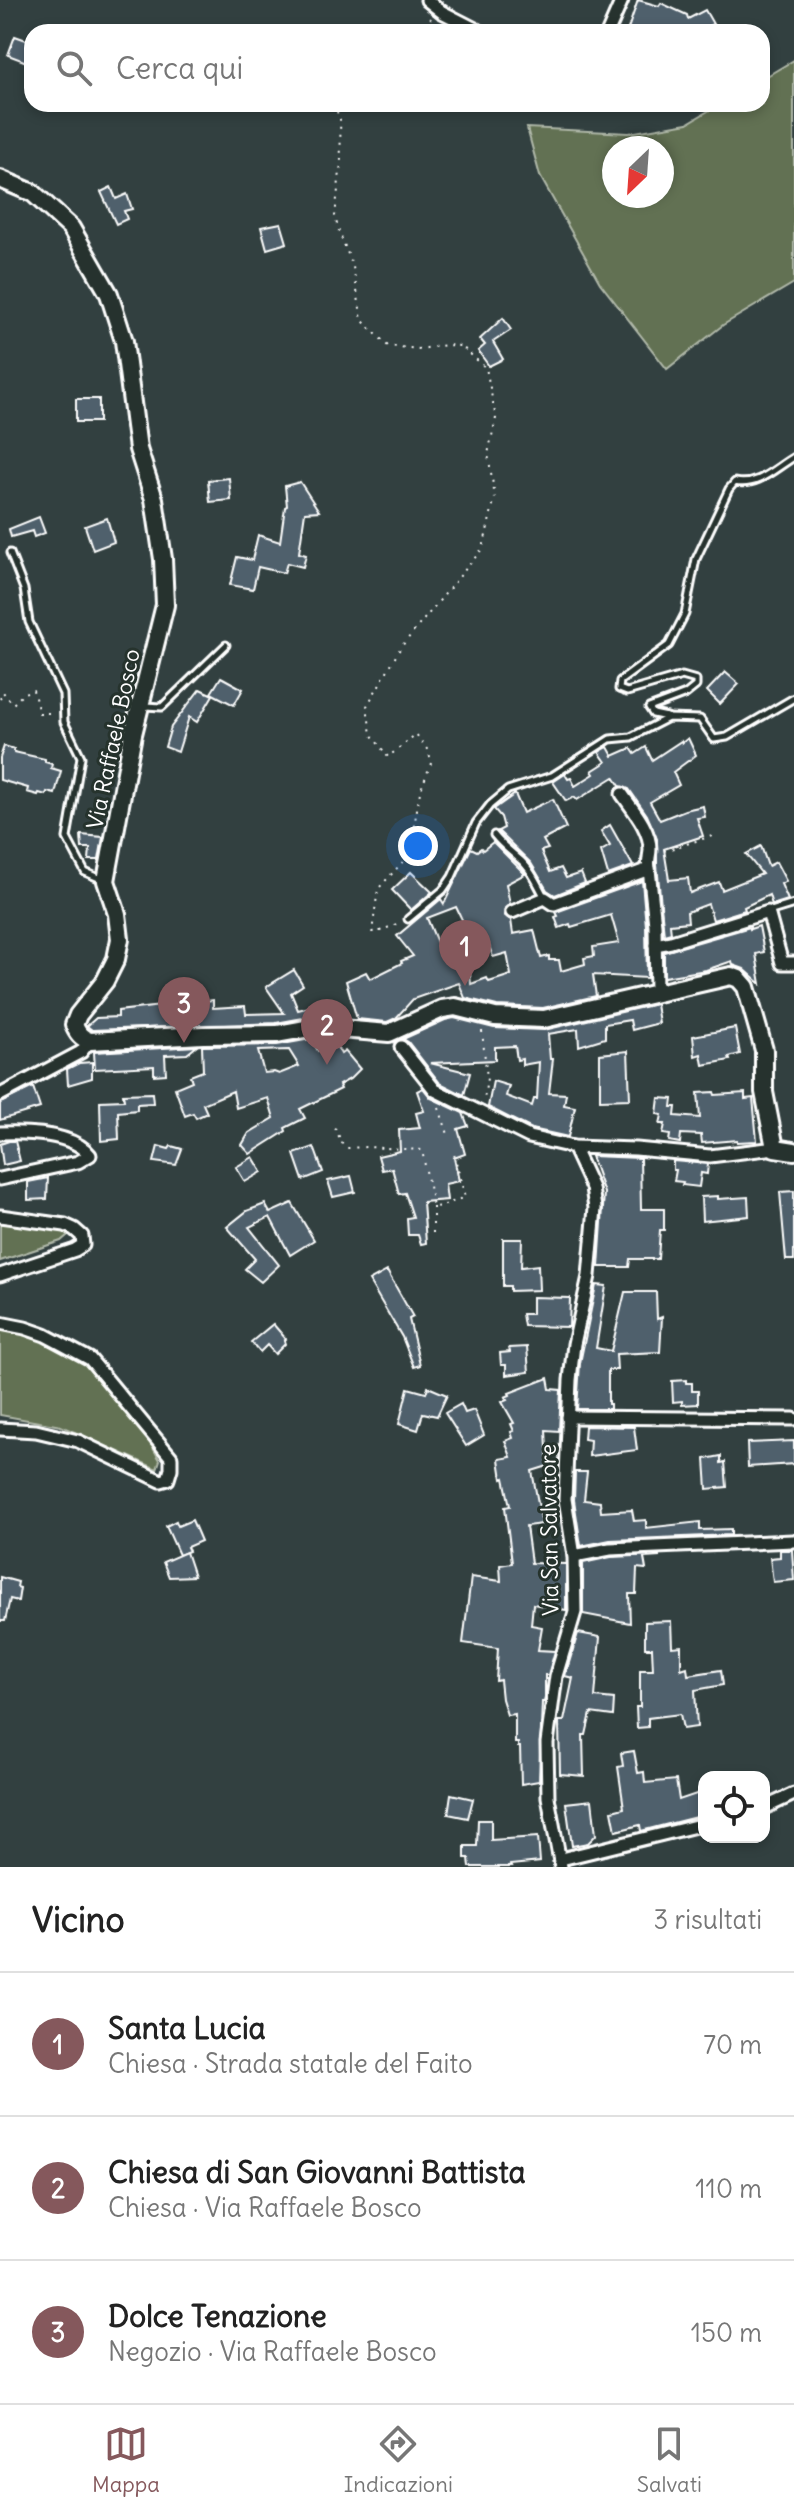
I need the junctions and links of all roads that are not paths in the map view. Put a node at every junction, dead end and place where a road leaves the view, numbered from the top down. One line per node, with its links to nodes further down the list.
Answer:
1 (427, 0): 3 (street)
2 (622, 0): 4 (street)
3 (465, 24)
4 (612, 24)
5 (0, 179): 10 (street, Via Raffaele Bosco)
6 (794, 457): 11 (lane)
7 (10, 553): 15 (lane)
8 (226, 645): 10 (lane)
9 (794, 698): 11 (lane)
10 (140, 705): 15 (street, Via Raffaele Bosco)
11 (668, 718): 20 (lane)
12 (622, 794): 14 (street)
13 (494, 835): 16 (lane)
14 (649, 869): 16 (street); 21 (street)
15 (106, 881): 24 (street, Via Raffaele Bosco)
16 (545, 898): 18 (street)
17 (794, 904): 19 (lane)
18 (512, 912)
19 (768, 912): 21 (street); 22 (street)
20 (408, 919)
21 (655, 945): 23 (street)
22 (794, 963)
23 (656, 993): 24 (street); 29 (street)
24 (90, 1041): 26 (street)
25 (401, 1047): 28 (street)
26 (0, 1095)
27 (0, 1133): 31 (street)
28 (573, 1147): 29 (street); 35 (street, Via San Salvatore)
29 (775, 1148): 30 (street)
30 (794, 1151)
31 (0, 1179)
32 (0, 1216): 33 (street)
33 (0, 1275)
34 (0, 1323): 37 (street)
35 (568, 1417): 36 (street); 39 (street, Via San Salvatore)
36 (794, 1419)
37 (0, 1429)
38 (793, 1541): 39 (street)
39 (574, 1556): 43 (street, Via San Salvatore)
40 (794, 1794): 41 (street)
41 (770, 1805)
42 (698, 1826): 43 (street)
43 (561, 1863)

